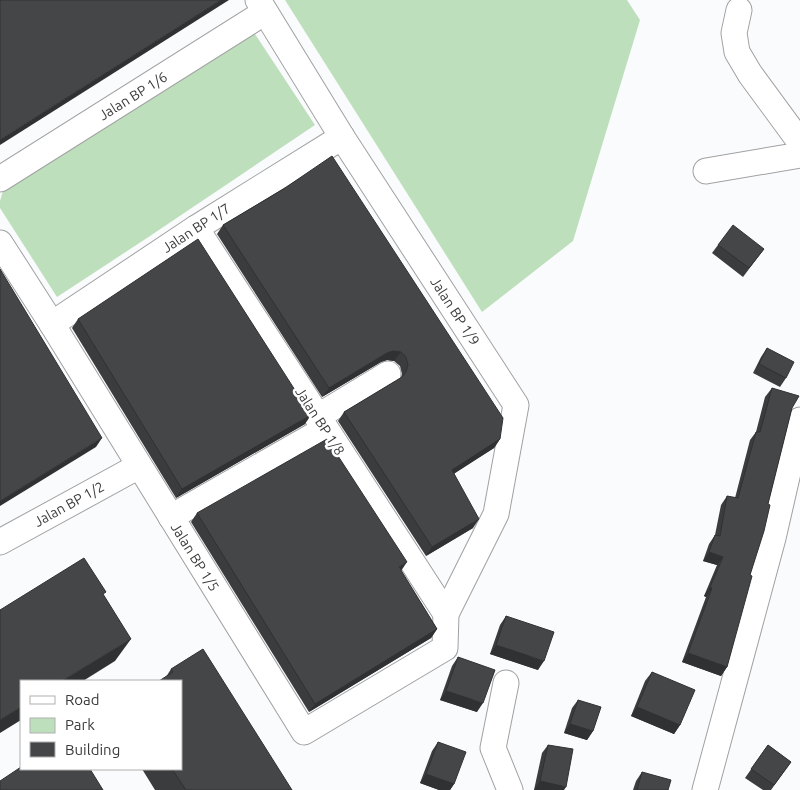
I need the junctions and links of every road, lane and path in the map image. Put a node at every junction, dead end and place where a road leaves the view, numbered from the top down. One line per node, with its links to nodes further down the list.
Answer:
1 (262, 6): 3 (street, Jalan BP 1/9); 7 (street, Jalan BP 1/6)
2 (739, 10): 4 (street)
3 (342, 137): 8 (street, Jalan BP 1/7); 17 (street, Jalan BP 1/9)
4 (800, 142)
5 (800, 155): 6 (street)
6 (706, 171)
7 (0, 179)
8 (196, 228): 10 (street, Jalan BP 1/7); 13 (street, Jalan BP 1/8)
9 (3, 253): 10 (street, Jalan BP 1/5)
10 (52, 324): 14 (street, Jalan BP 1/5)
11 (388, 374): 13 (street)
12 (800, 420): 21 (street)
13 (321, 423): 15 (street); 17 (street, Jalan BP 1/8)
14 (139, 466): 15 (street, Jalan BP 1/5); 16 (street, Jalan BP 1/2)
15 (171, 517): 18 (street, Jalan BP 1/5)
16 (0, 542)
17 (446, 614): 18 (street, Jalan BP 1/9)
18 (445, 648)
19 (506, 683): 20 (street)
20 (510, 790)
21 (705, 790)

